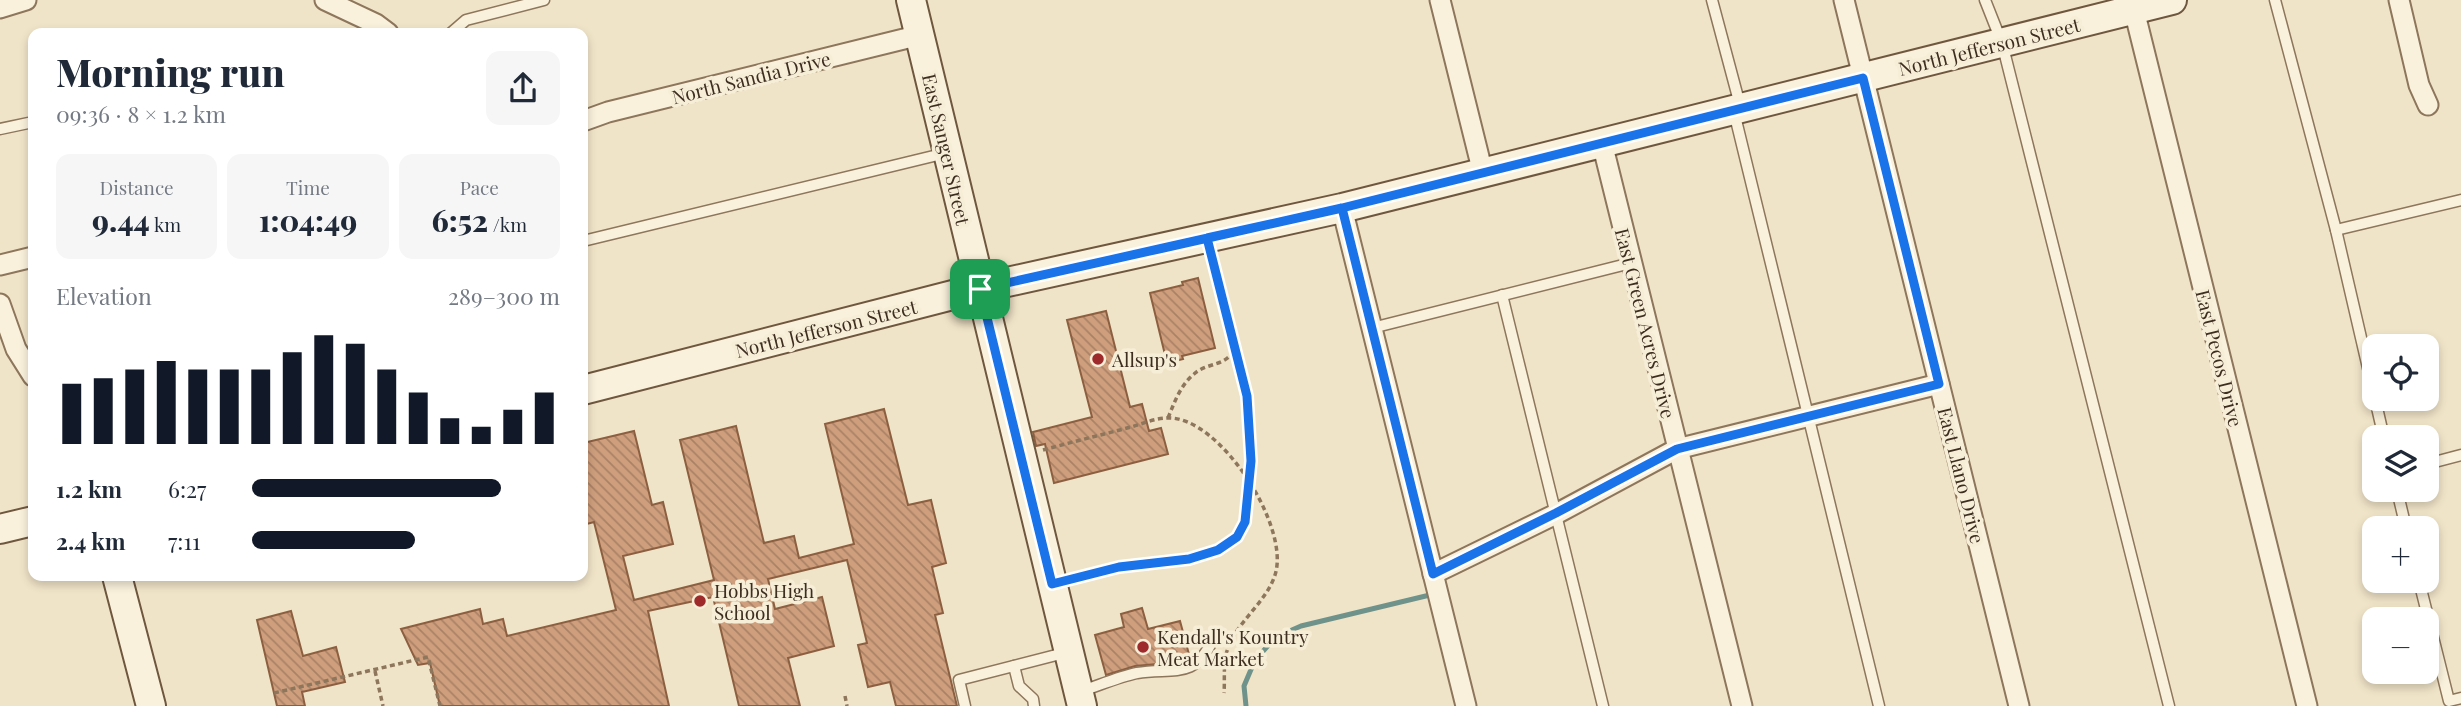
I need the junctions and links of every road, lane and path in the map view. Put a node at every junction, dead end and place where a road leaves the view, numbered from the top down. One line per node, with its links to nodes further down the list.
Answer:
1 (26, 0): 13 (street)
2 (325, 0): 14 (street)
3 (544, 0): 15 (lane)
4 (911, 0): 16 (street, East Sanger Street)
5 (1440, 0): 26 (street)
6 (1713, 0): 20 (lane)
7 (1844, 0): 18 (street, East Llano Drive)
8 (1985, 0): 17 (lane)
9 (2172, 0): 12 (street, North Jefferson Street)
10 (2275, 0): 29 (lane)
11 (2399, 0): 19 (street)
12 (2125, 7): 17 (street, North Jefferson Street); 79 (street, East Pecos Drive)
13 (0, 8)
14 (381, 28)
15 (457, 28)
16 (920, 35): 21 (street, North Sandia Drive); 25 (street, East Sanger Street)
17 (2003, 43): 18 (street, North Jefferson Street); 78 (lane)
18 (1863, 78): 20 (street, North Jefferson Street); 42 (street, East Llano Drive)
19 (2428, 106)
20 (1737, 109): 24 (street, North Jefferson Street); 44 (lane)
21 (588, 119)
22 (28, 123): 23 (lane)
23 (0, 129)
24 (1602, 143): 26 (street, North Jefferson Street); 33 (street, East Green Acres Drive)
25 (948, 152): 31 (lane); 35 (street, East Sanger Street)
26 (1483, 173): 28 (street, North Jefferson Street)
27 (2461, 200): 29 (lane)
28 (1342, 208): 30 (street, North Jefferson Street); 38 (street)
29 (2336, 230): 39 (lane)
30 (1207, 238): 35 (street, North Jefferson Street); 40 (path)
31 (588, 240)
32 (28, 258): 34 (street)
33 (1631, 263): 36 (lane); 46 (street, East Green Acres Drive)
34 (0, 265)
35 (980, 289): 43 (street, North Jefferson Street); 48 (street, East Sanger Street)
36 (1502, 295): 38 (lane); 51 (lane)
37 (0, 304): 41 (street)
38 (1371, 328): 54 (street)
39 (2362, 342)
40 (1235, 348): 45 (path); 50 (path)
41 (28, 368)
42 (1939, 384): 44 (street); 77 (street, East Llano Drive)
43 (588, 389)
44 (1809, 415): 46 (street); 76 (lane)
45 (1168, 418): 48 (path); 50 (path)
46 (1677, 449): 51 (street); 75 (street, East Green Acres Drive)
47 (2461, 455): 49 (lane)
48 (1021, 456): 56 (street, East Sanger Street)
49 (2439, 461)
50 (1250, 484): 56 (path); 63 (path)
51 (1556, 513): 54 (street); 74 (lane)
52 (28, 522): 53 (street)
53 (0, 529)
54 (1433, 574): 73 (street)
55 (118, 581): 67 (street)
56 (1052, 584): 59 (street, East Sanger Street)
57 (2422, 593): 65 (lane)
58 (1212, 641): 66 (lane)
59 (1069, 652): 60 (lane); 66 (street, East Sanger Street)
60 (1014, 666): 71 (lane); 72 (lane)
61 (374, 670): 62 (path); 68 (path); 69 (path)
62 (274, 693)
63 (1224, 693)
64 (845, 696): 70 (path)
65 (2461, 698)
66 (1080, 699)
67 (151, 706)
68 (383, 706)
69 (440, 706)
70 (848, 706)
71 (965, 706)
72 (1034, 706)
73 (1466, 706)
74 (1603, 706)
75 (1742, 706)
76 (1879, 706)
77 (2019, 706)
78 (2169, 706)
79 (2307, 706)

